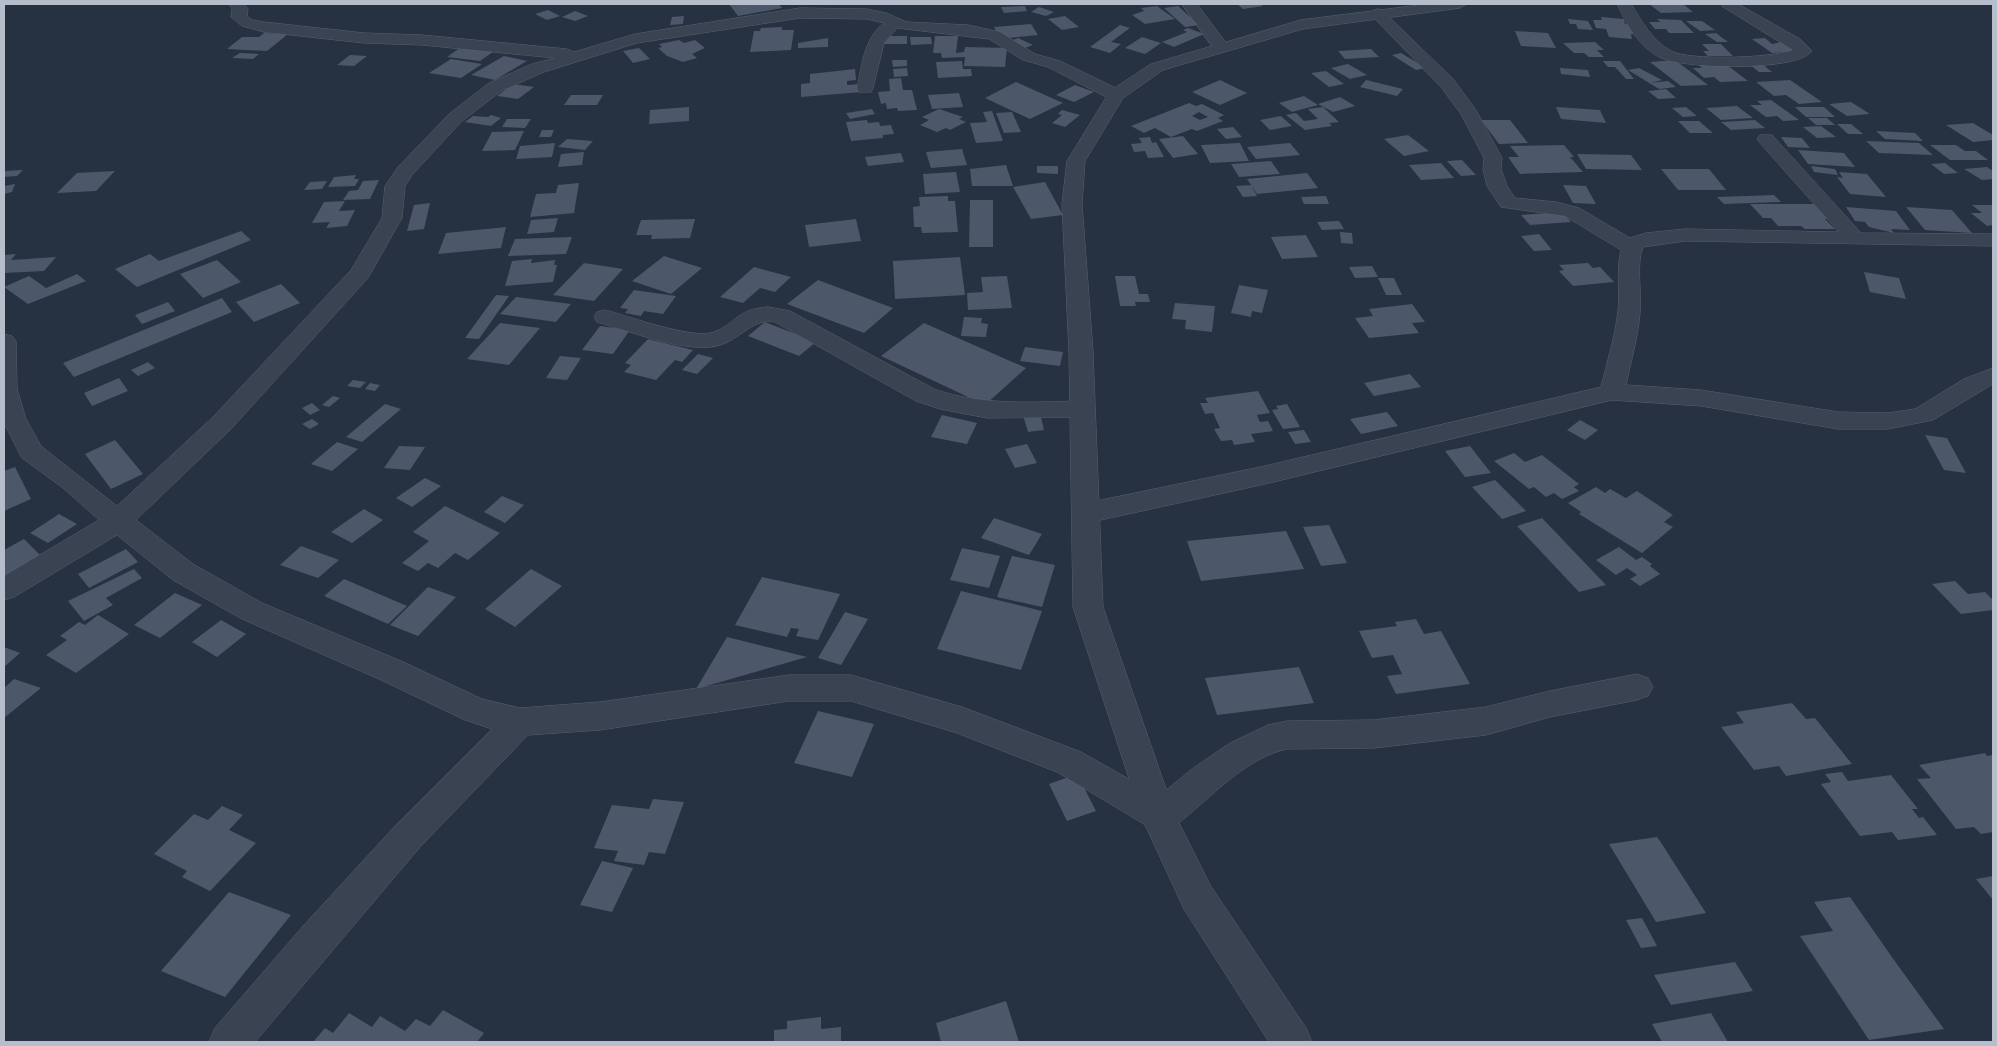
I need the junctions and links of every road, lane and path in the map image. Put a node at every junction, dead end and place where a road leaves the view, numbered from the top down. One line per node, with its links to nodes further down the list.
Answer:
1 (236, 4): 10 (street)
2 (1189, 4): 9 (street)
3 (1460, 4): 7 (street)
4 (1624, 4): 5 (street)
5 (1728, 4)
6 (799, 8): 8 (street); 10 (street)
7 (1378, 14): 9 (street); 16 (street)
8 (894, 23): 11 (street); 12 (street)
9 (1221, 47): 12 (street)
10 (576, 55): 23 (street)
11 (865, 88)
12 (1116, 95): 21 (street)
13 (1766, 139): 14 (street)
14 (1855, 238): 15 (street); 16 (street)
15 (1993, 240)
16 (1632, 248): 20 (street)
17 (605, 318): 21 (street)
18 (4, 341): 23 (street)
19 (1993, 376): 20 (street)
20 (1612, 392): 22 (street)
21 (1083, 409): 22 (street)
22 (1087, 513): 27 (street)
23 (118, 521): 24 (street); 26 (street)
24 (4, 589)
25 (1637, 687): 27 (street)
26 (520, 722): 27 (street); 28 (street)
27 (1158, 815): 29 (street)
28 (229, 1042)
29 (1292, 1042)

